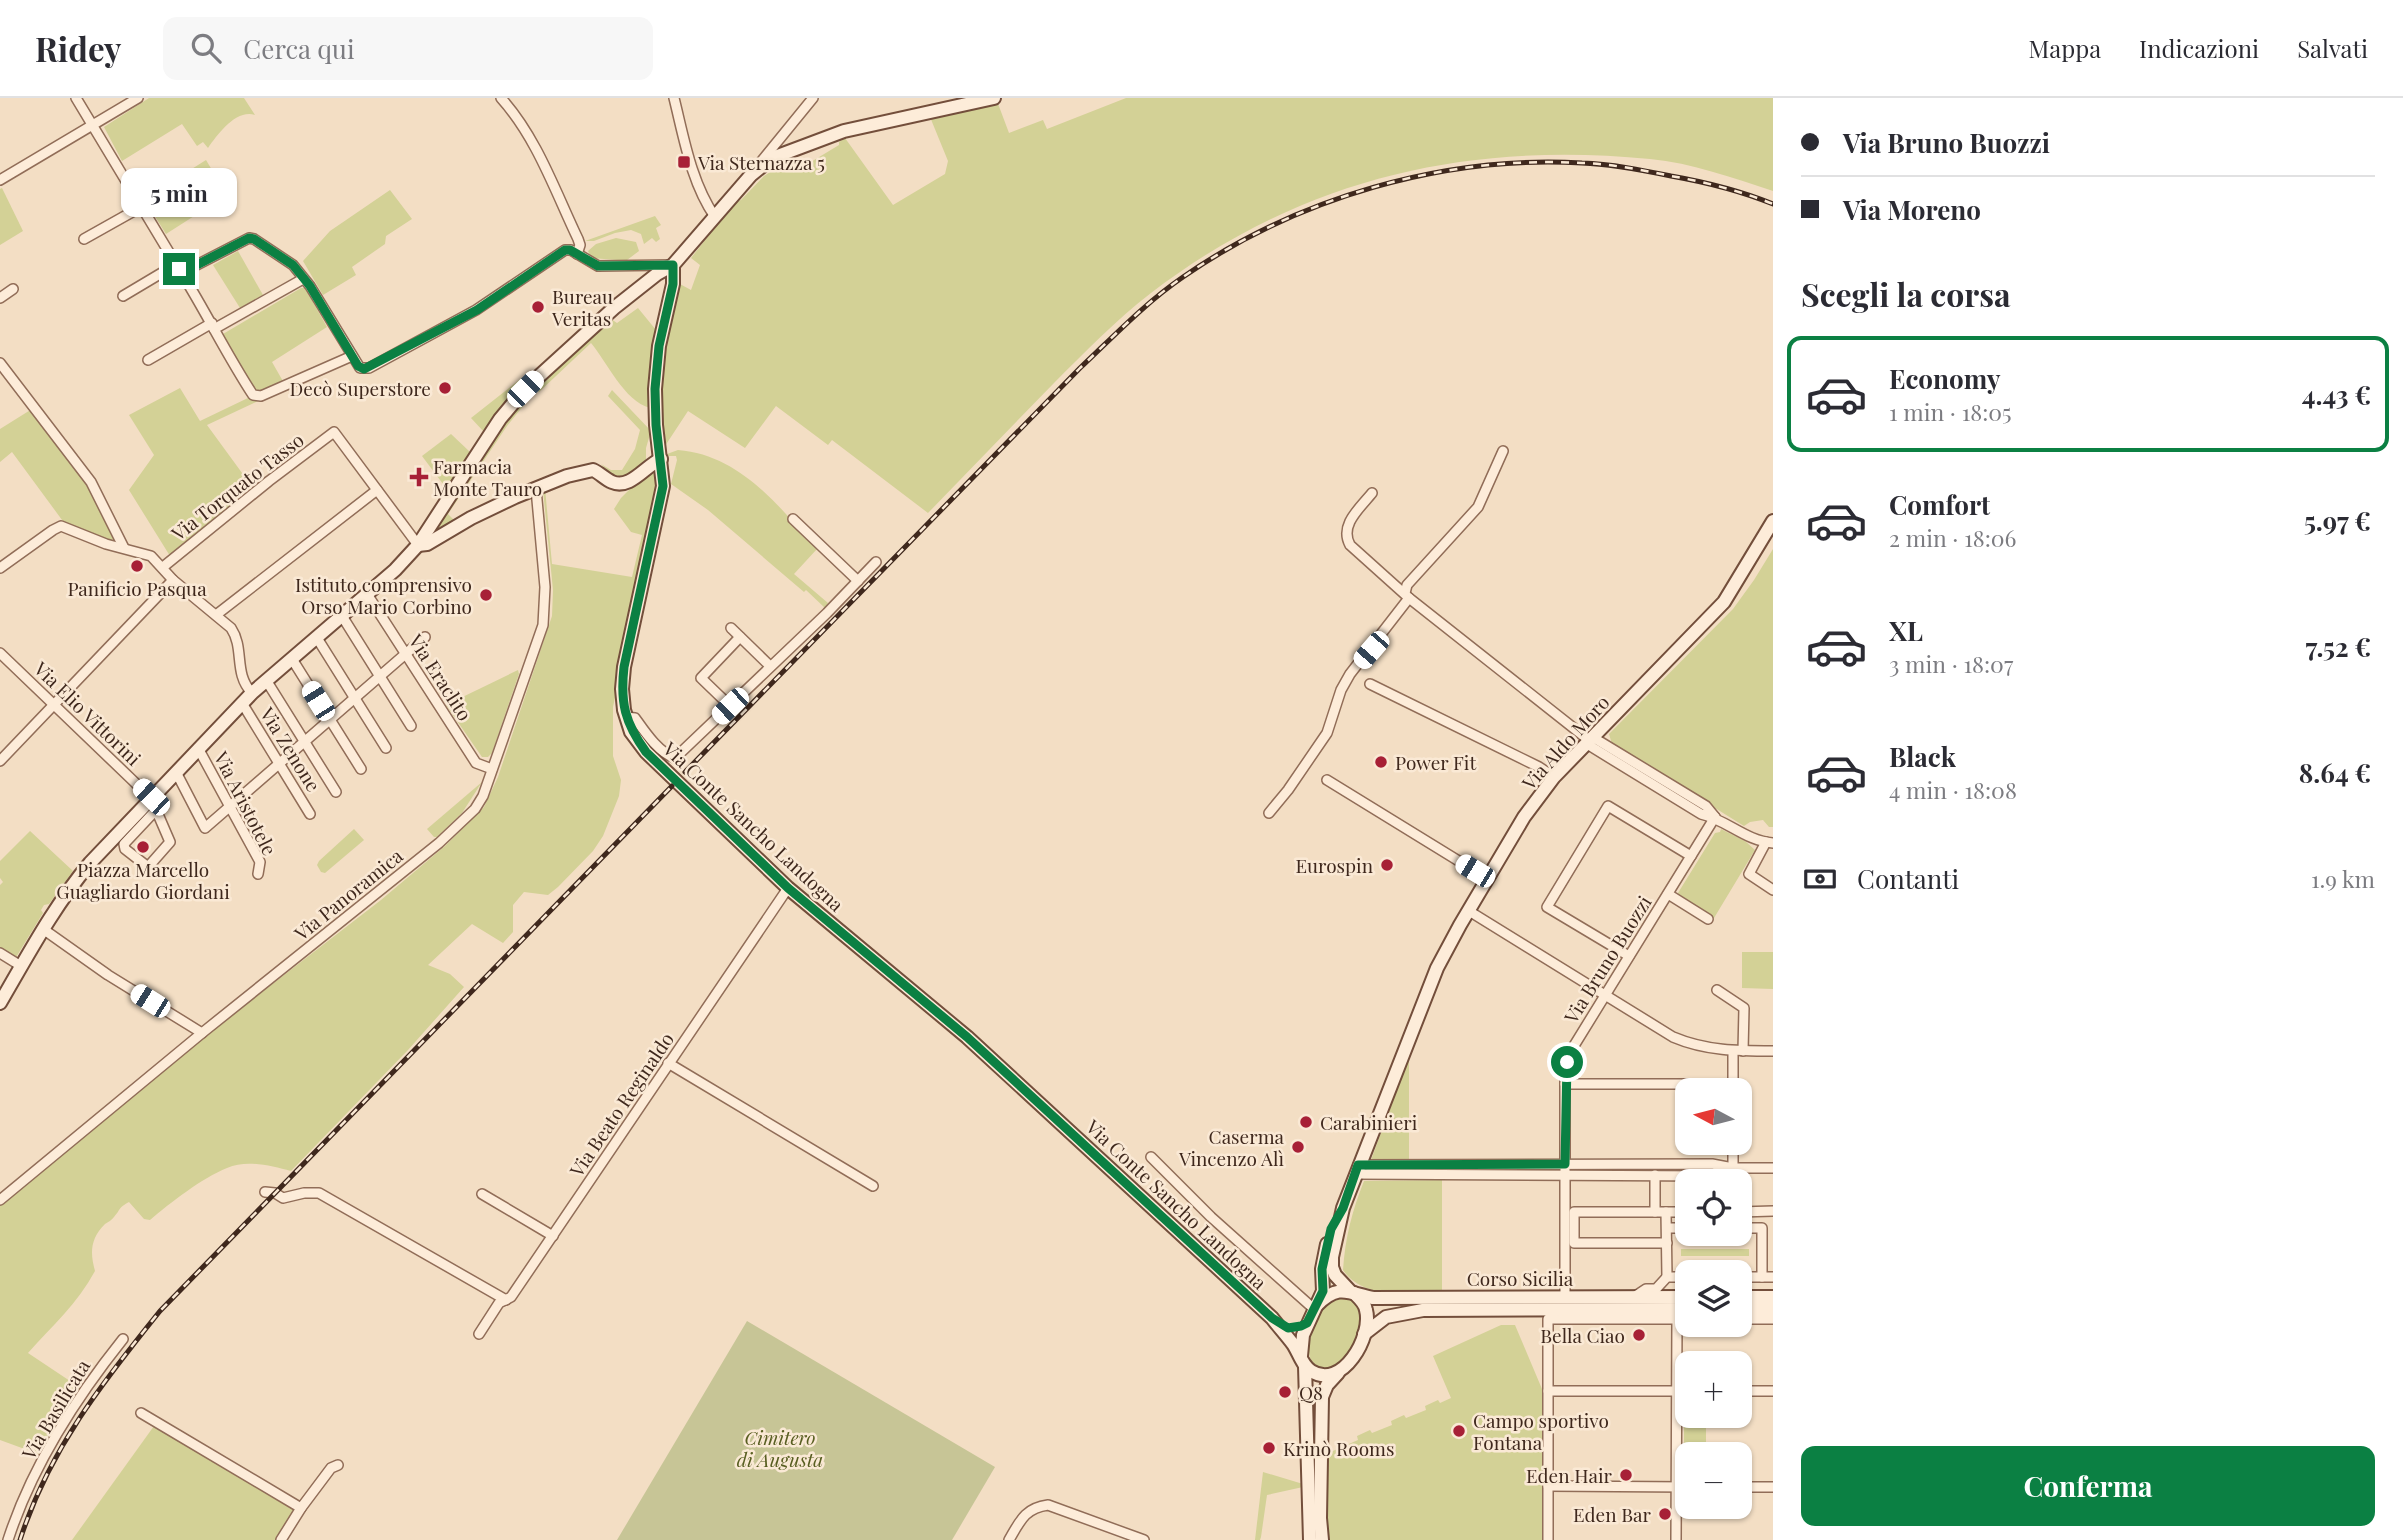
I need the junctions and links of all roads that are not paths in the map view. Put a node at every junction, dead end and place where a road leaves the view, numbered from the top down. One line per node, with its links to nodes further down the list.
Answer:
1 (76, 98): 7 (street)
2 (138, 98): 7 (street)
3 (501, 98): 16 (street)
4 (674, 98): 14 (street)
5 (813, 98): 8 (street)
6 (994, 98): 9 (main road)
7 (93, 127): 11 (street); 13 (street)
8 (776, 141): 9 (street); 10 (street)
9 (788, 150): 10 (main road)
10 (751, 175): 14 (main road)
11 (0, 180)
12 (173, 181): 13 (street)
13 (139, 204): 15 (street); 18 (street)
14 (715, 217): 17 (main road)
15 (84, 239)
16 (577, 254): 19 (street); 25 (street)
17 (673, 265): 19 (main road); 29 (main road, Via Conte Sancho Landogna)
18 (180, 267): 20 (street); 22 (street); 24 (street)
19 (654, 270): 37 (main road)
20 (303, 279): 24 (street); 25 (street)
21 (13, 289): 23 (street)
22 (123, 296)
23 (0, 298)
24 (213, 326): 25 (street); 26 (street)
25 (352, 356)
26 (148, 360)
27 (0, 363): 38 (street)
28 (1503, 452): 45 (street)
29 (661, 459): 30 (main road); 64 (main road, Via Conte Sancho Landogna)
30 (536, 489): 33 (main road); 34 (street, Via Panoramica)
31 (377, 490): 37 (street); 40 (street, Via Torquato Tasso); 46 (street)
32 (1372, 493): 45 (street)
33 (515, 497): 34 (street); 37 (main road)
34 (539, 511): 74 (street, Via Panoramica)
35 (793, 519): 43 (street)
36 (1773, 521): 68 (main road, Via Aldo Moro)
37 (418, 545): 44 (main road)
38 (124, 548): 40 (street); 41 (street)
39 (876, 562): 43 (street)
40 (163, 567): 42 (street)
41 (0, 568)
42 (173, 580): 46 (street); 62 (street)
43 (858, 581): 55 (street)
44 (368, 594): 47 (main road); 53 (street, Via Eraclito)
45 (1407, 595): 68 (street); 81 (street)
46 (216, 615): 59 (street)
47 (342, 616): 51 (main road); 56 (street)
48 (731, 628): 50 (street)
49 (425, 637): 53 (street)
50 (740, 637): 55 (street); 63 (street)
51 (317, 638): 54 (main road); 60 (street)
52 (0, 653): 62 (street, Via Elio Vittorini)
53 (405, 654): 56 (street); 74 (street, Via Eraclito)
54 (292, 659): 57 (main road); 65 (street)
55 (770, 666): 63 (street)
56 (380, 676): 60 (street); 66 (street)
57 (266, 680): 59 (main road); 67 (street)
58 (1370, 684): 76 (street)
59 (252, 693): 61 (main road)
60 (355, 698): 65 (street); 70 (street)
61 (242, 703): 69 (main road); 72 (street, Via Zenone)
62 (54, 704): 71 (street); 79 (street, Via Elio Vittorini)
63 (730, 706): 64 (street)
64 (626, 717): 88 (main road, Via Conte Sancho Landogna)
65 (330, 720): 67 (street); 73 (street)
66 (411, 726)
67 (304, 741): 72 (street); 78 (street)
68 (1590, 741): 76 (main road, Via Aldo Moro); 83 (street)
69 (198, 748): 75 (main road); 80 (street, Via Aristotele)
70 (386, 748)
71 (0, 761)
72 (279, 764): 80 (street); 82 (street, Via Zenone)
73 (361, 769)
74 (492, 769): 100 (street, Via Panoramica)
75 (176, 772): 79 (main road); 80 (street)
76 (1554, 777): 87 (main road, Via Aldo Moro)
77 (1327, 780): 87 (street)
78 (336, 792)
79 (154, 804): 79 (street); 93 (main road)
80 (231, 806): 86 (street, Via Aristotele)
81 (1269, 813)
82 (310, 814)
83 (1715, 817): 84 (street); 85 (street, Via Bruno Buozzi)
84 (1769, 842): 89 (street)
85 (1691, 856): 90 (street, Via Bruno Buozzi); 95 (street)
86 (258, 874)
87 (1488, 879): 91 (main road, Via Aldo Moro)
88 (788, 888): 103 (street, Via Beato Reginaldo); 148 (main road, Via Conte Sancho Landogna)
89 (1773, 890)
90 (1668, 894): 92 (street); 95 (street, Via Bruno Buozzi)
91 (1469, 911): 98 (street); 112 (main road, Via Aldo Moro)
92 (1708, 919)
93 (43, 929): 96 (main road); 100 (street)
94 (0, 953): 96 (street)
95 (1629, 956): 98 (street, Via Bruno Buozzi)
96 (21, 966): 99 (main road)
97 (1717, 990): 101 (street)
98 (1605, 996): 101 (street); 105 (street, Via Bruno Buozzi)
99 (0, 1003)
100 (202, 1033): 118 (street, Via Panoramica)
101 (1738, 1051): 102 (street); 104 (street)
102 (1773, 1051)
103 (668, 1063): 115 (street); 128 (street, Via Beato Reginaldo)
104 (1734, 1078)
105 (1565, 1084): 106 (street); 109 (street, Via Bruno Buozzi)
106 (1675, 1086)
107 (1733, 1155): 110 (street)
108 (1151, 1157): 143 (street)
109 (1565, 1164): 110 (street); 112 (street); 113 (street, Via Bruno Buozzi)
110 (1733, 1168): 111 (street); 114 (street)
111 (1773, 1168)
112 (1356, 1170): 113 (street); 119 (main road, Via Aldo Moro)
113 (1565, 1175): 114 (street); 137 (street, Via Bruno Buozzi)
114 (1655, 1175): 121 (street)
115 (873, 1186)
116 (265, 1192): 141 (street)
117 (482, 1194): 128 (street)
118 (0, 1200)
119 (1343, 1208): 136 (main road); 143 (main road)
120 (1773, 1211): 124 (street)
121 (1655, 1212): 122 (street); 129 (street)
122 (1666, 1212): 123 (street); 125 (street)
123 (1675, 1212)
124 (1752, 1212)
125 (1667, 1228): 126 (street); 129 (street)
126 (1675, 1228)
127 (1752, 1228): 133 (street)
128 (553, 1236): 141 (street, Via Beato Reginaldo)
129 (1667, 1243): 130 (street)
130 (1670, 1277): 131 (street); 135 (street); 142 (street)
131 (1675, 1277)
132 (1752, 1277): 133 (street)
133 (1762, 1277): 134 (street)
134 (1773, 1277)
135 (1675, 1288)
136 (1352, 1292): 137 (main road, Corso Sicilia); 143 (main road); 156 (main road)
137 (1564, 1297): 142 (main road, Corso Sicilia)
138 (1752, 1297): 139 (main road)
139 (1773, 1297)
140 (1675, 1298): 142 (main road, Corso Sicilia)
141 (506, 1300): 155 (street, Via Beato Reginaldo)
142 (1636, 1303): 144 (main road, Corso Sicilia); 145 (main road, Corso Sicilia); 150 (street)
143 (1316, 1307): 154 (main road)
144 (1675, 1308)
145 (1601, 1309): 149 (street); 156 (main road, Corso Sicilia)
146 (1752, 1309): 147 (main road)
147 (1773, 1310)
148 (1272, 1318): 154 (main road); 158 (main road, Via Conte Sancho Landogna)
149 (1585, 1319): 150 (street); 160 (street)
150 (1651, 1319): 151 (street)
151 (1675, 1319)
152 (1752, 1319): 153 (street)
153 (1773, 1319)
154 (1307, 1323): 158 (main road)
155 (479, 1334)
156 (1364, 1334): 159 (main road)
157 (123, 1339): 172 (street, Via Basilicata)
158 (1303, 1361): 159 (main road); 176 (main road)
159 (1338, 1373): 177 (main road)
160 (1548, 1391): 161 (street); 166 (street)
161 (1675, 1391)
162 (1752, 1391): 163 (street)
163 (1773, 1391)
164 (141, 1413): 170 (street)
165 (338, 1465): 170 (street)
166 (1548, 1486): 167 (street); 178 (street)
167 (1675, 1486)
168 (1752, 1487): 169 (street)
169 (1773, 1488)
170 (301, 1508): 173 (street)
171 (1676, 1519): 179 (street)
172 (8, 1540)
173 (281, 1540)
174 (1009, 1540): 175 (street)
175 (1144, 1540)
176 (1310, 1540)
177 (1322, 1540)
178 (1548, 1540)
179 (1676, 1540)

